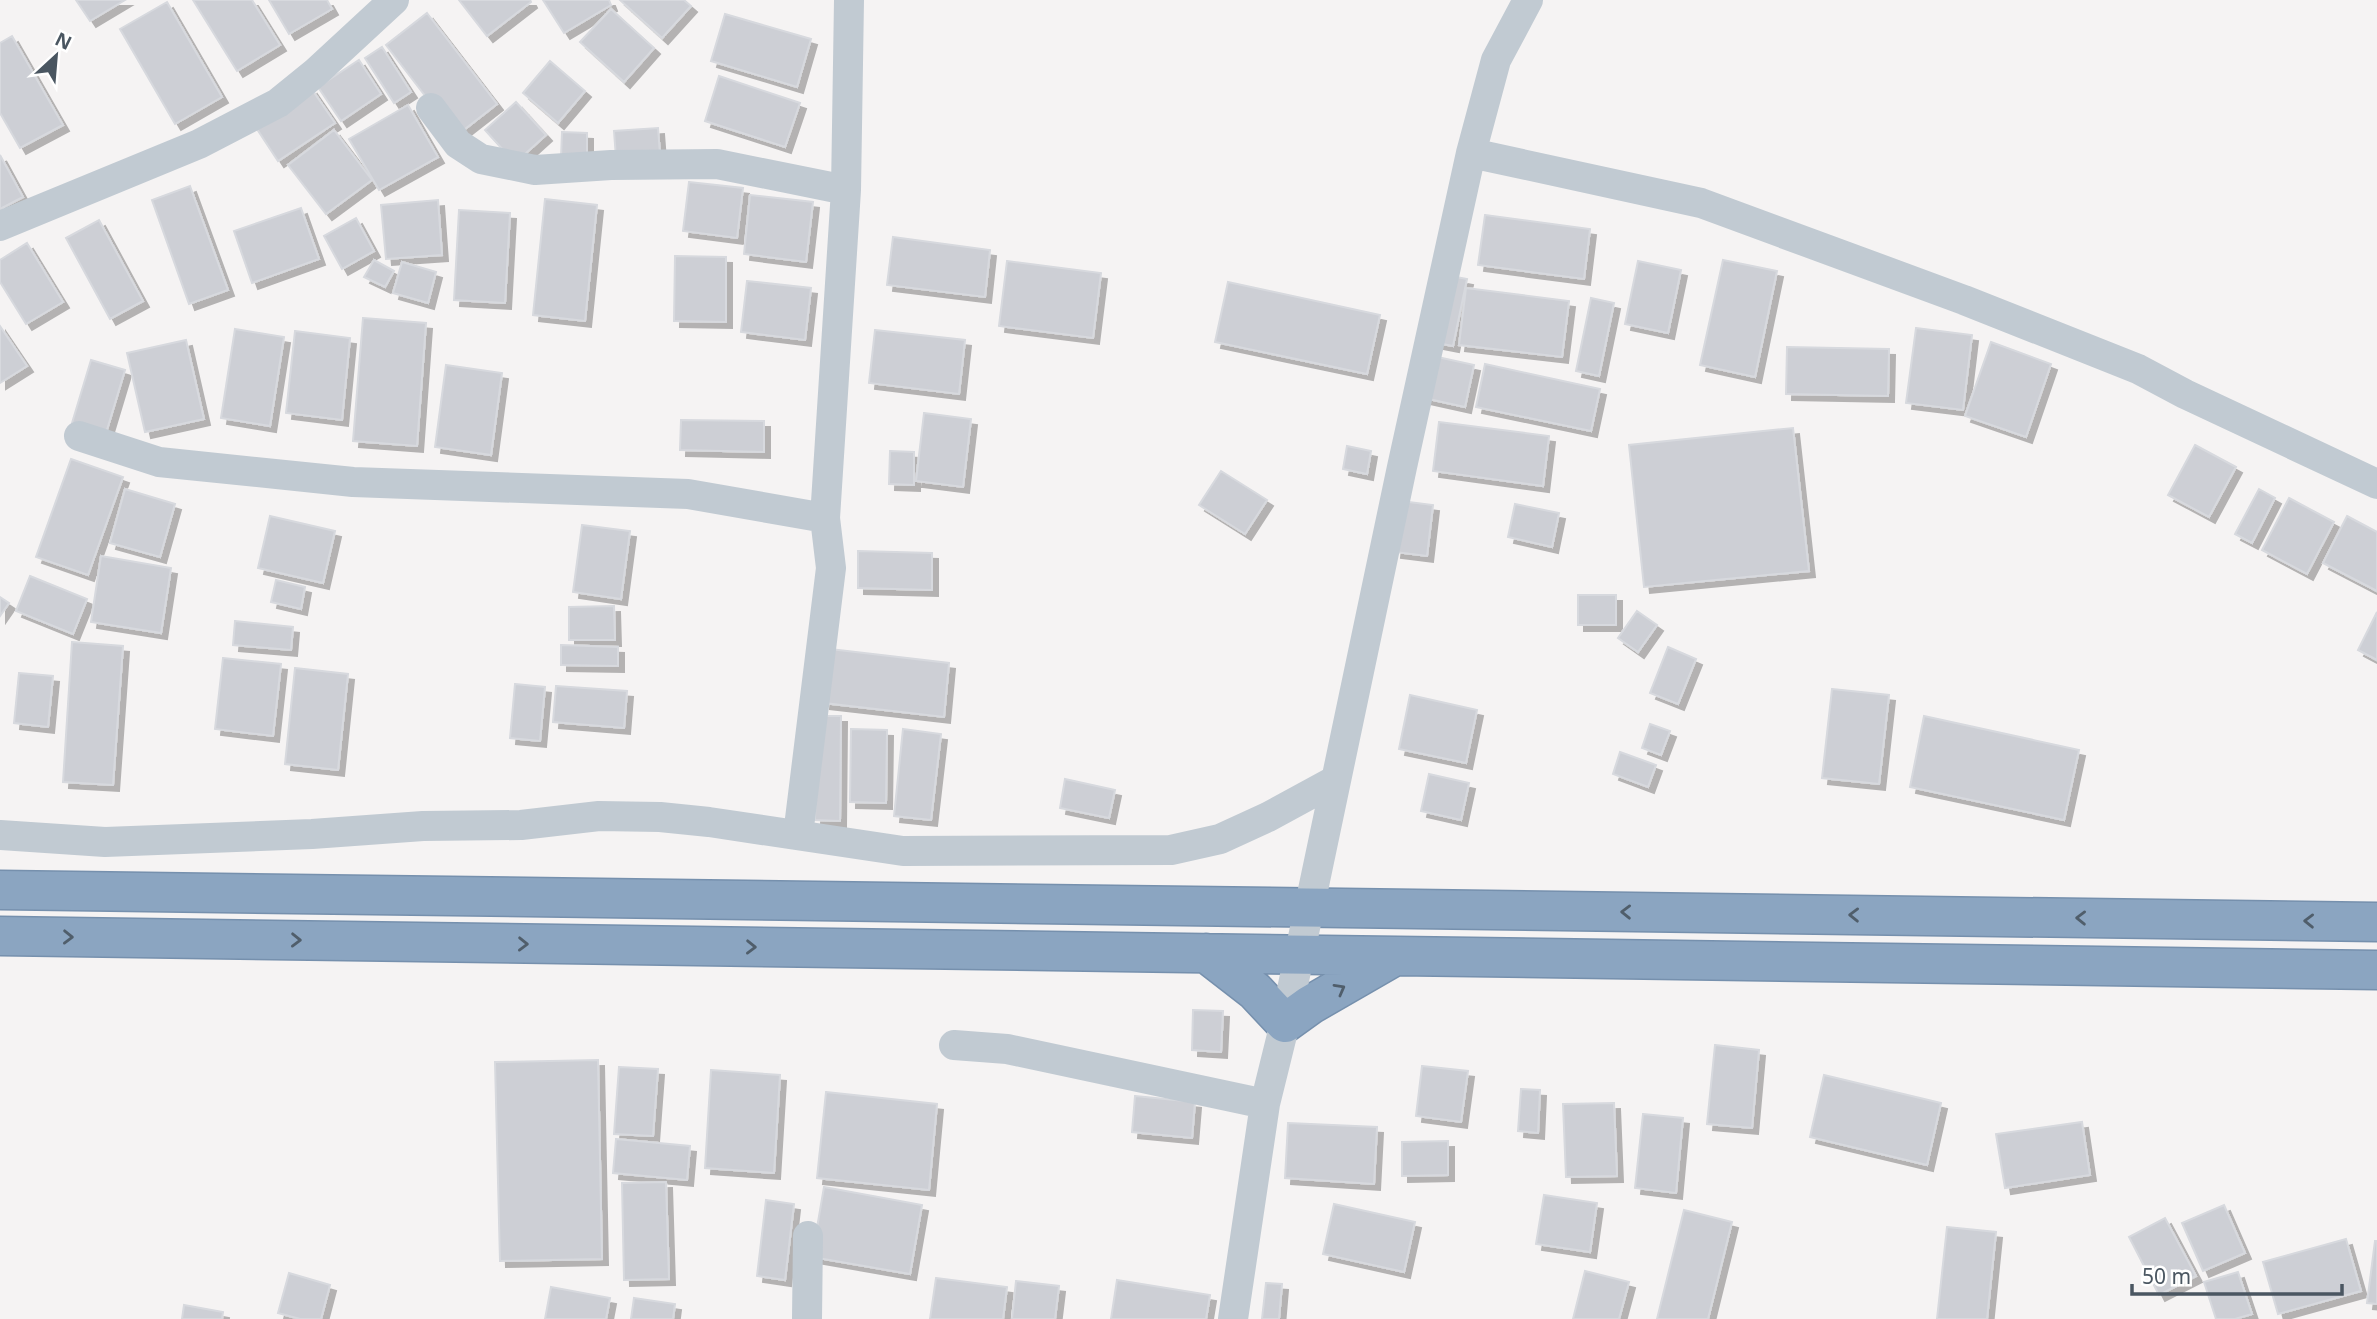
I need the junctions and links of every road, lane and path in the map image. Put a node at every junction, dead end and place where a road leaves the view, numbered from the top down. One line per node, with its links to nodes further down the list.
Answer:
1 (394, 0): 7 (street)
2 (849, 0): 6 (street)
3 (1528, 0): 5 (street)
4 (431, 108): 6 (street)
5 (1471, 153): 9 (street); 11 (street)
6 (846, 190): 10 (street)
7 (0, 226)
8 (79, 436): 10 (street)
9 (2377, 484)
10 (825, 518): 13 (street)
11 (1336, 780): 13 (street); 15 (street)
12 (0, 835): 13 (street)
13 (798, 835)
14 (0, 890): 15 (highway)
15 (1309, 907): 16 (highway, one-way to 15); 19 (street)
16 (2377, 922)
17 (0, 936): 18 (highway, one-way to 18)
18 (1206, 953): 19 (highway); 22 (highway)
19 (1298, 955): 20 (highway); 22 (street)
20 (1395, 956): 21 (highway); 22 (highway, one-way to 20)
21 (2377, 970)
22 (1285, 1023): 24 (street)
23 (954, 1045): 24 (street)
24 (1265, 1104): 27 (street)
25 (808, 1236): 26 (street)
26 (807, 1319)
27 (1233, 1319)

